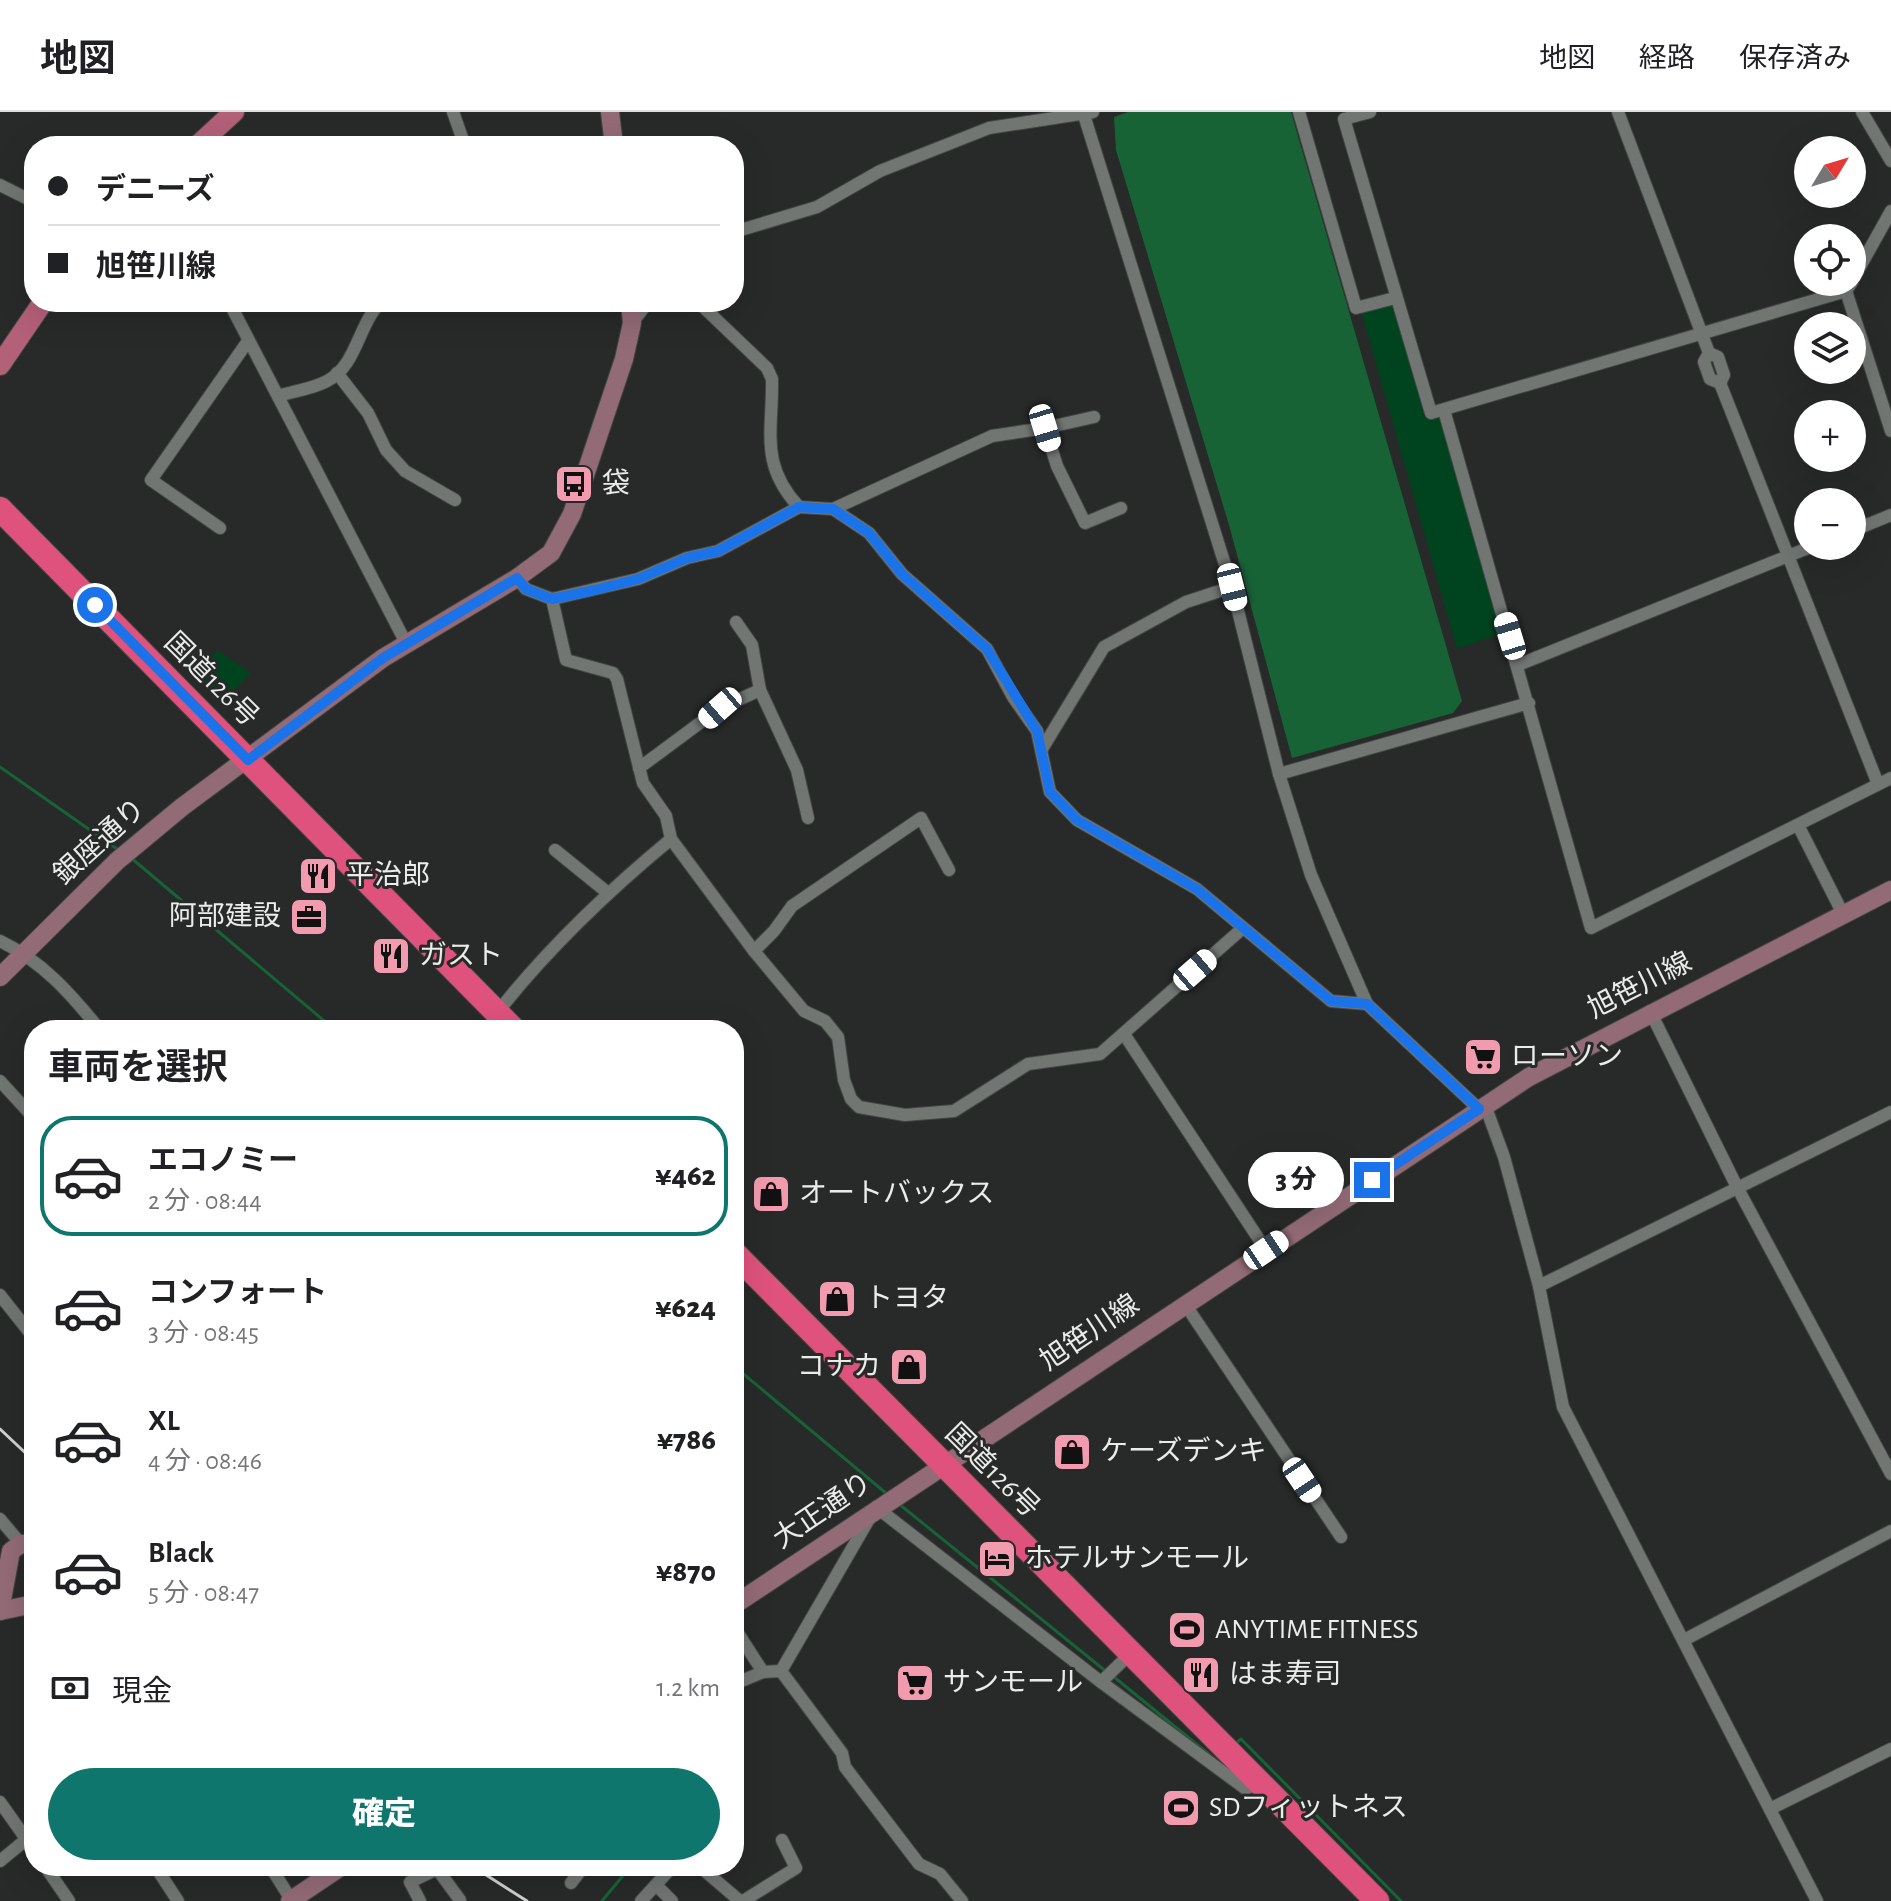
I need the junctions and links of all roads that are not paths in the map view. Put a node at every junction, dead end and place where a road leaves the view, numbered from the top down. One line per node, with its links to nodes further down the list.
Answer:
1 (234, 112): 9 (main road)
2 (453, 112): 10 (street)
3 (610, 112): 11 (street)
4 (1299, 112): 20 (street)
5 (1370, 112): 20 (street)
6 (1618, 112): 28 (street)
7 (1862, 112): 12 (street)
8 (1087, 113): 16 (street); 48 (street)
9 (208, 136)
10 (461, 136)
11 (613, 136)
12 (1891, 161)
13 (0, 185): 14 (street)
14 (24, 197)
15 (1891, 211): 17 (street)
16 (744, 229)
17 (1866, 256)
18 (1814, 296): 28 (street)
19 (1853, 296): 36 (street)
20 (1395, 298): 33 (street)
21 (36, 312): 30 (main road)
22 (234, 312): 29 (street)
23 (372, 312): 31 (street)
24 (631, 312): 27 (street, 銀座通り)
25 (640, 312): 27 (street)
26 (708, 312): 38 (street)
27 (632, 323): 47 (street, 銀座通り)
28 (1701, 331): 33 (street); 46 (street)
29 (248, 341): 32 (street); 44 (street)
30 (0, 365)
31 (337, 373): 32 (street); 37 (street)
32 (278, 396): 51 (street)
33 (1444, 410): 52 (street)
34 (1094, 417): 35 (street)
35 (1045, 428): 39 (street); 41 (street)
36 (1891, 431)
37 (455, 500)
38 (799, 507): 41 (street); 49 (street)
39 (1121, 508)
40 (0, 509): 56 (highway, 国道126号)
41 (833, 509): 55 (street)
42 (1891, 515): 43 (street)
43 (1866, 525)
44 (220, 528)
45 (1794, 554): 46 (street)
46 (1788, 556): 52 (street); 60 (street)
47 (517, 578): 49 (street); 51 (street, 銀座通り)
48 (1232, 587): 55 (street); 58 (street)
49 (552, 599): 57 (street)
50 (736, 622): 53 (street)
51 (406, 643): 56 (street, 銀座通り)
52 (1518, 665): 54 (street)
53 (760, 690): 57 (street); 61 (street)
54 (1529, 703): 58 (street); 62 (street)
55 (1042, 749): 69 (street)
56 (248, 760): 72 (street, 銀座通り); 77 (highway, 国道126号)
57 (639, 768): 63 (street)
58 (1279, 774): 74 (street)
59 (1891, 778): 60 (street)
60 (1878, 784): 62 (street)
61 (808, 818)
62 (1798, 825): 68 (street)
63 (671, 839): 67 (street); 71 (street)
64 (555, 850): 67 (street)
65 (949, 870): 71 (street)
66 (1891, 890): 68 (street, 旭笹川線)
67 (608, 893): 78 (street)
68 (1843, 914): 75 (street, 旭笹川線)
69 (1243, 928): 74 (street); 79 (street)
70 (0, 941): 72 (street)
71 (754, 951): 79 (street)
72 (22, 952): 73 (street, 銀座通り); 76 (street)
73 (0, 977)
74 (1367, 1004): 82 (street)
75 (1650, 1011): 82 (street, 旭笹川線); 84 (street)
76 (91, 1020)
77 (504, 1020)
78 (506, 1020)
79 (1124, 1034): 85 (street)
80 (0, 1081): 81 (street)
81 (24, 1107)
82 (1482, 1107): 85 (street, 旭笹川線); 87 (street)
83 (1891, 1112): 84 (street)
84 (1737, 1187): 87 (street); 92 (street)
85 (1266, 1250): 89 (street, 旭笹川線)
86 (744, 1263): 91 (highway, 国道126号)
87 (1539, 1286): 102 (street)
88 (0, 1295): 90 (street)
89 (1185, 1304): 91 (street, 旭笹川線); 96 (street)
90 (24, 1325)
91 (944, 1465): 93 (street, 大正通り); 104 (highway, 国道126号)
92 (1891, 1474)
93 (876, 1507): 99 (street, 大正通り); 105 (street); 107 (street)
94 (0, 1519): 97 (street)
95 (1891, 1531): 102 (street)
96 (1341, 1537)
97 (24, 1540)
98 (24, 1546): 101 (street)
99 (744, 1598)
100 (24, 1606): 101 (street)
101 (0, 1611)
102 (1684, 1640): 112 (street)
103 (744, 1643): 106 (street)
104 (1131, 1653): 107 (street); 110 (highway, 国道126号)
105 (781, 1671): 106 (street); 136 (street)
106 (763, 1672): 108 (street)
107 (1106, 1677): 110 (street)
108 (744, 1680)
109 (1891, 1749): 112 (street)
110 (1259, 1782): 137 (highway, 国道126号)
111 (0, 1802): 113 (street)
112 (1770, 1809): 138 (street)
113 (24, 1832)
114 (782, 1840): 135 (street)
115 (24, 1846): 116 (street)
116 (0, 1861)
117 (52, 1876): 129 (street)
118 (162, 1876): 130 (street)
119 (276, 1876): 131 (street)
120 (327, 1876): 131 (street)
121 (420, 1876): 132 (street)
122 (443, 1876): 128 (street)
123 (576, 1876): 126 (street)
124 (664, 1876): 127 (street)
125 (711, 1876): 135 (street)
126 (571, 1883)
127 (656, 1885): 133 (street); 134 (street)
128 (460, 1900)
129 (69, 1901)
130 (178, 1901)
131 (291, 1901)
132 (420, 1901)
133 (641, 1901)
134 (672, 1901)
135 (742, 1901)
136 (962, 1901)
137 (1377, 1901)
138 (1817, 1901)

